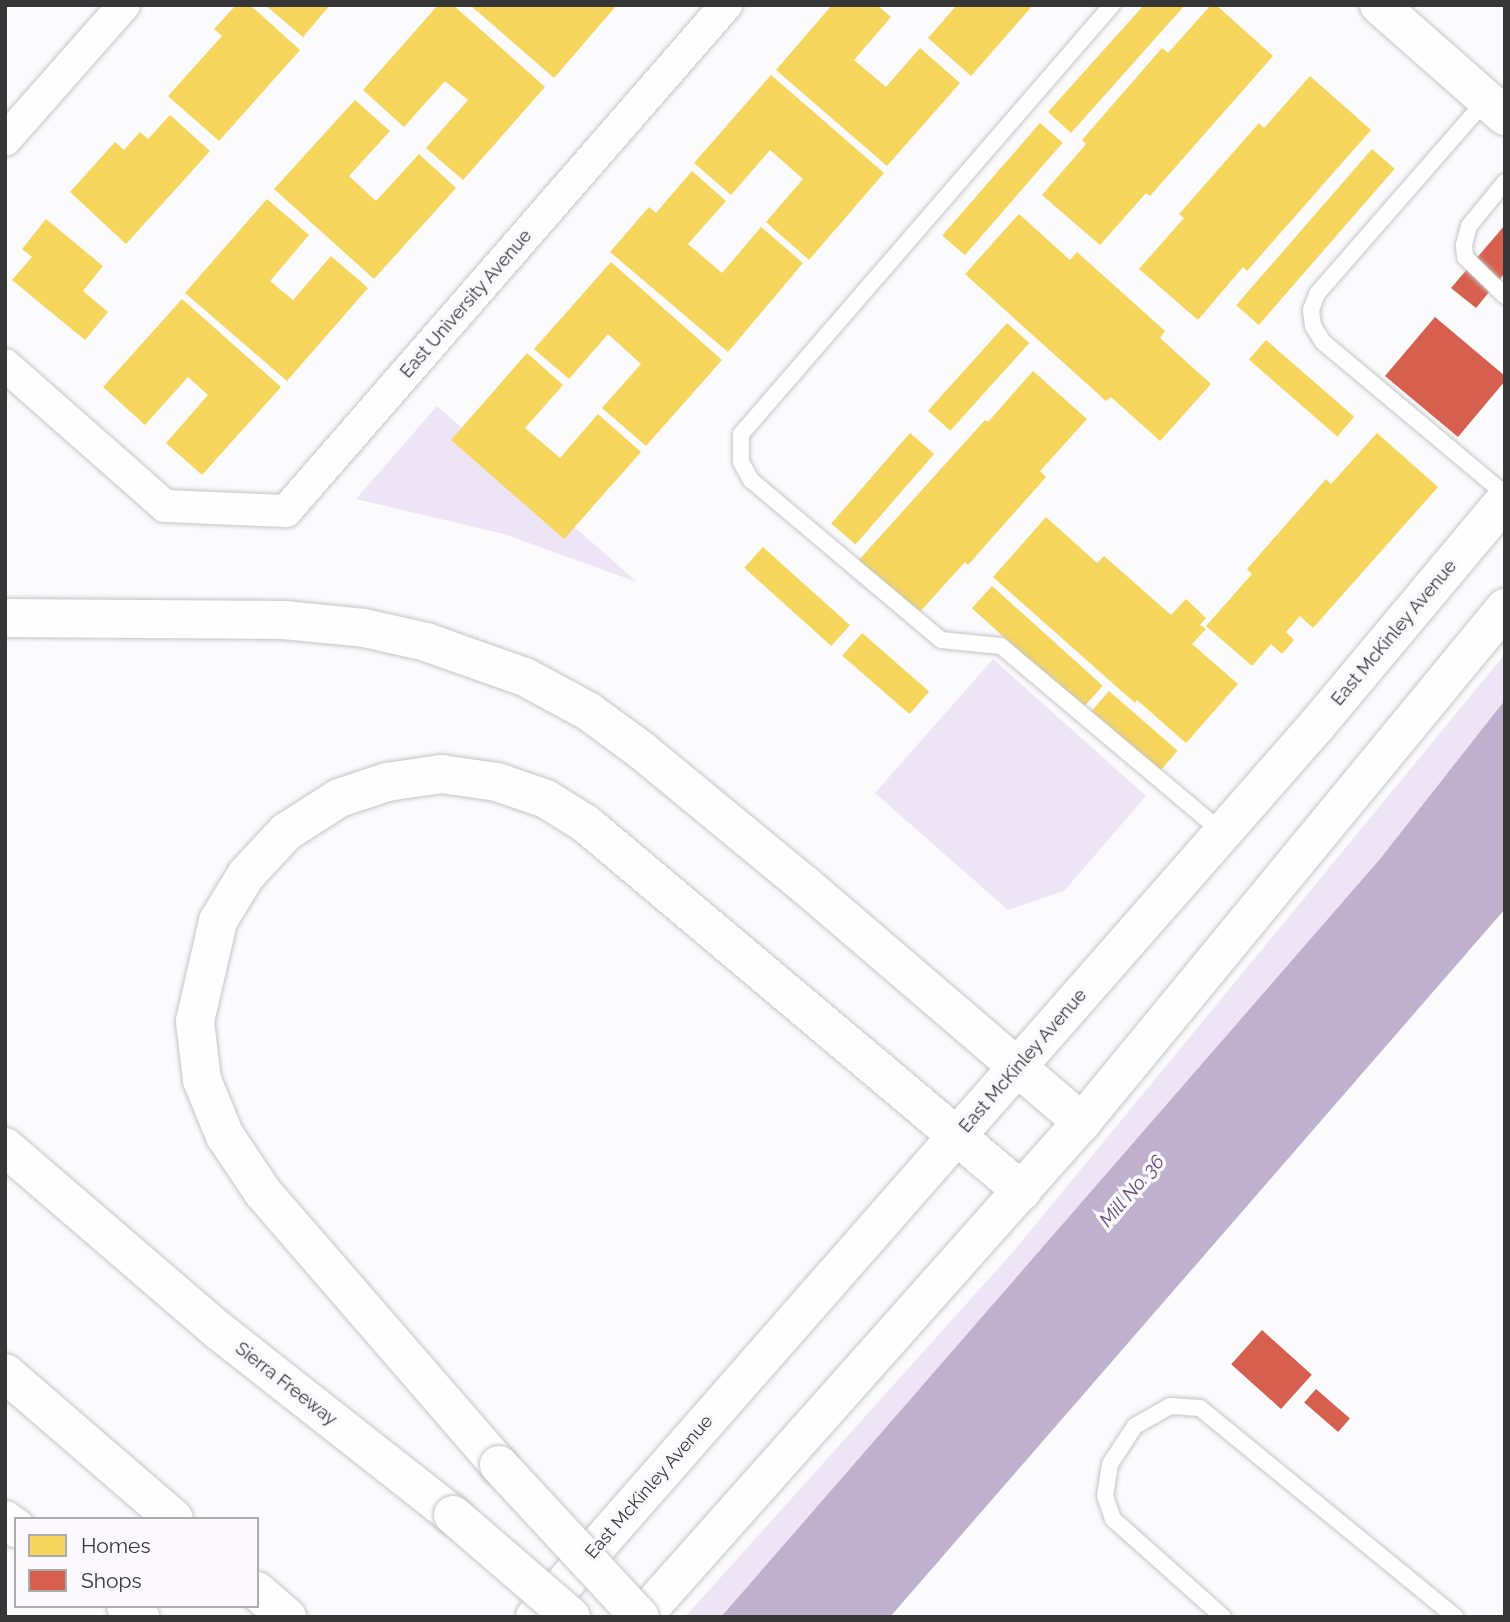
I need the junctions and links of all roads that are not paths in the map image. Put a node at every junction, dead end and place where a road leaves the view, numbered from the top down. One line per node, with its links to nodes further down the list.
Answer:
1 (124, 5): 6 (street)
2 (726, 5): 9 (street, East University Avenue)
3 (1112, 5): 14 (lane)
4 (1379, 5): 5 (main road)
5 (1496, 108): 10 (lane)
6 (5, 140)
7 (1505, 182): 8 (lane)
8 (1505, 296)
9 (5, 365)
10 (1505, 495)
11 (1505, 500): 14 (main road, East McKinley Avenue)
12 (1505, 608): 16 (main road)
13 (5, 618): 15 (main road)
14 (1223, 833): 15 (main road, East McKinley Avenue)
15 (1018, 1067): 16 (main road); 17 (main road, East McKinley Avenue)
16 (1082, 1122): 19 (main road)
17 (957, 1136): 19 (main road); 24 (main road, East McKinley Avenue); 26 (main road, bridge)
18 (5, 1147): 25 (main road, Sierra Freeway, bridge)
19 (1022, 1191): 26 (main road)
20 (5, 1373): 21 (main road)
21 (172, 1517)
22 (259, 1593): 23 (main road)
23 (287, 1617)
24 (535, 1617)
25 (571, 1617)
26 (641, 1617)
27 (1223, 1617): 28 (lane)
28 (1455, 1617)

